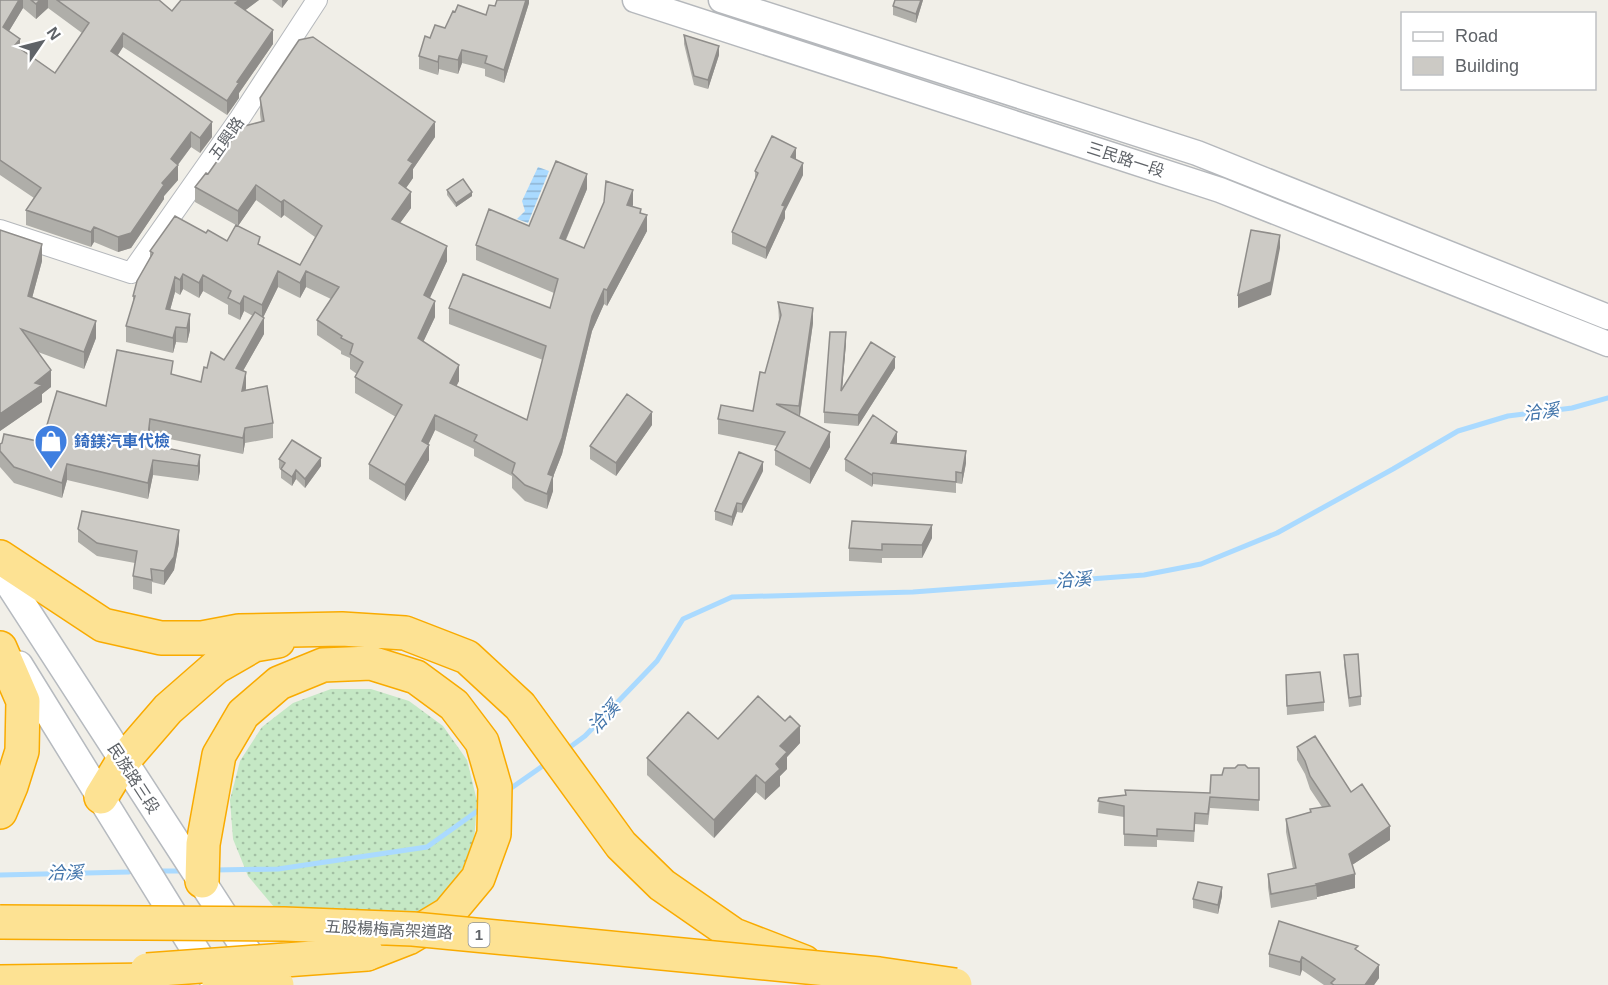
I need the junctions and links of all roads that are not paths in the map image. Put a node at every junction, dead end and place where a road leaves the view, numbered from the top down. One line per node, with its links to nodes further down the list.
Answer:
1 (317, 0): 4 (street, 五興路)
2 (635, 0): 6 (street, 三民路一段)
3 (721, 0): 5 (street, 三民路一段)
4 (0, 230)
5 (1608, 317)
6 (1608, 344)
7 (0, 557): 9 (highway)
8 (0, 570): 12 (main road, 民族路三段)
9 (342, 629): 12 (highway); 22 (highway)
10 (0, 633): 13 (main road)
11 (0, 648): 14 (highway)
12 (123, 760): 13 (highway); 15 (main road, 民族路三段)
13 (101, 797): 19 (main road)
14 (0, 812)
15 (202, 881): 17 (highway, bridge); 20 (main road, 民族路三段)
16 (0, 922): 23 (highway, 五股楊梅高架道路 / 1, bridge)
17 (151, 975): 18 (highway); 21 (highway, bridge)
18 (0, 982)
19 (216, 985)
20 (269, 985)
21 (277, 985)
22 (861, 985)
23 (955, 985)

